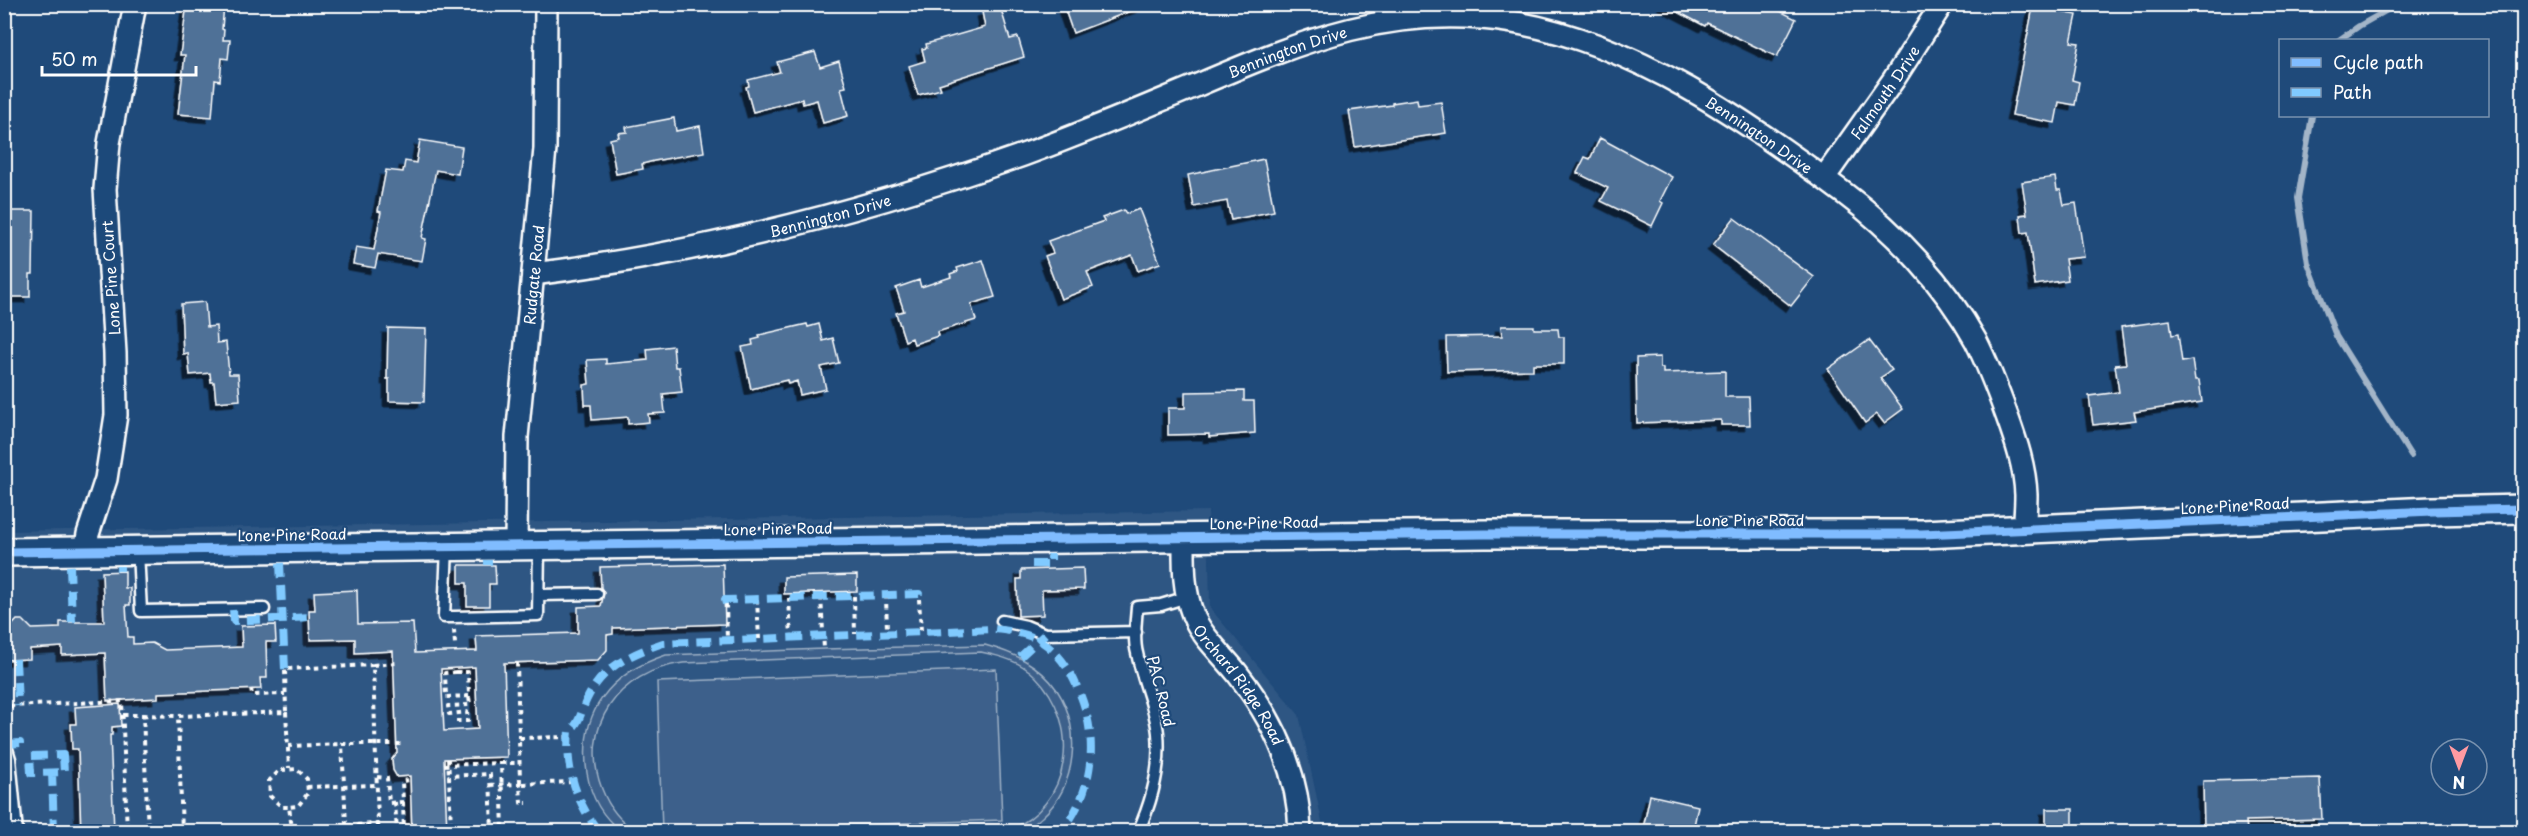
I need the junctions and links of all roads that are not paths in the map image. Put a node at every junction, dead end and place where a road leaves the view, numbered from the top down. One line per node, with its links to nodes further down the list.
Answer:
1 (135, 4): 12 (street, Lone Pine Court)
2 (546, 4): 5 (street, Rudgate Road)
3 (1942, 4): 4 (street, Falmouth Drive)
4 (1824, 178): 5 (street, Bennington Drive); 7 (street, Bennington Drive)
5 (533, 274): 9 (street, Rudgate Road)
6 (2523, 509): 7 (street, Lone Pine Road)
7 (2025, 531): 8 (street, Lone Pine Road)
8 (1184, 538): 9 (street, Lone Pine Road); 16 (street, Orchard Ridge Road)
9 (528, 546): 10 (street, Lone Pine Road); 15 (lane)
10 (447, 547): 11 (street, Lone Pine Road); 15 (lane)
11 (138, 550): 12 (street, Lone Pine Road); 17 (lane)
12 (85, 551): 13 (street, Lone Pine Road)
13 (4, 552)
14 (597, 594): 15 (lane)
15 (540, 595)
16 (1187, 597): 19 (lane, PAC Road); 23 (street, Orchard Ridge Road)
17 (264, 609)
18 (1002, 621): 19 (lane)
19 (1136, 632): 22 (lane, PAC Road)
20 (4, 739): 21 (lane)
21 (17, 831)
22 (1138, 831)
23 (1300, 831)

